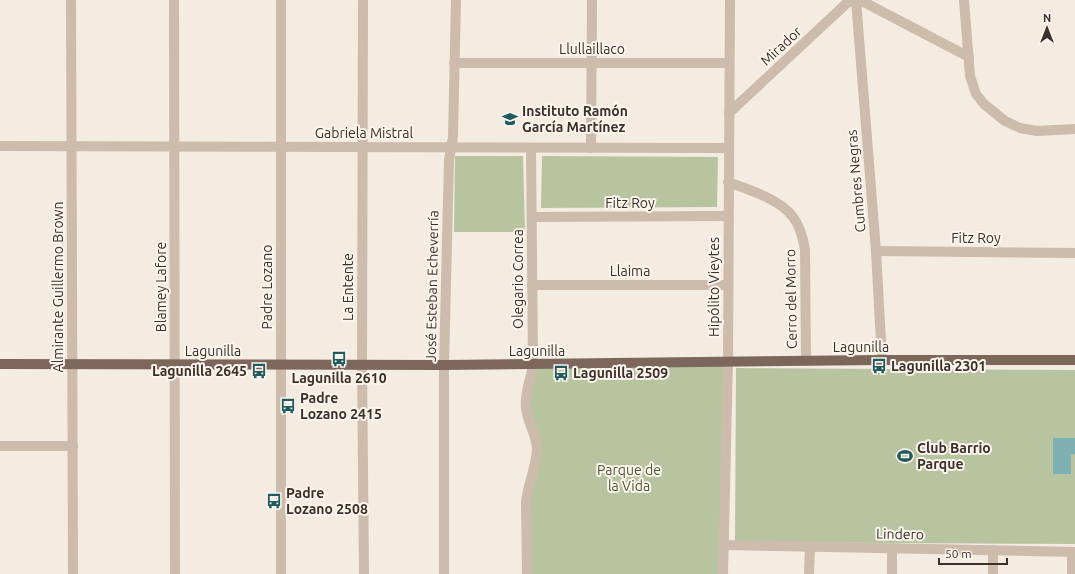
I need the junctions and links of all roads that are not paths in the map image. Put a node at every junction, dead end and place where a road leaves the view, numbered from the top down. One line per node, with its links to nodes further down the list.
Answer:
1 (71, 0): 18 (street, Almirante Guillermo Brown)
2 (174, 0): 19 (street, Blamey Lafore)
3 (281, 0): 20 (street, Padre Lozano)
4 (363, 0): 21 (street, La Entente)
5 (456, 0): 12 (street, José Esteban Echeverría)
6 (592, 0): 13 (street)
7 (730, 0): 14 (street, Hipólito Vieytes)
8 (854, 0): 15 (street, Mirador); 29 (street, Cumbres Negras)
9 (860, 0): 11 (street)
10 (964, 0): 11 (street)
11 (969, 56): 16 (street)
12 (454, 63): 13 (street, Llullaillaco); 22 (street, José Esteban Echeverría)
13 (592, 63): 14 (street, Llullaillaco); 24 (street)
14 (729, 63): 15 (street, Hipólito Vieytes)
15 (729, 113): 25 (street, Hipólito Vieytes)
16 (1075, 129)
17 (0, 146): 18 (street, Gabriela Mistral)
18 (72, 146): 19 (street, Gabriela Mistral); 38 (street, Almirante Guillermo Brown)
19 (174, 146): 20 (street, Gabriela Mistral); 39 (street, Blamey Lafore)
20 (281, 147): 21 (street, Gabriela Mistral); 40 (street, Padre Lozano)
21 (363, 147): 22 (street, Gabriela Mistral); 41 (street, La Entente)
22 (451, 147): 23 (street, Gabriela Mistral); 42 (street, José Esteban Echeverría)
23 (531, 148): 24 (street, Gabriela Mistral); 28 (street, Olegario Correa)
24 (591, 148): 25 (street, Gabriela Mistral)
25 (729, 148): 26 (street, Hipólito Vieytes)
26 (728, 182): 27 (street, Hipólito Vieytes); 35 (street, Cerro del Morro)
27 (728, 216): 28 (street, Fitz Roy); 32 (street, Hipólito Vieytes)
28 (532, 217): 31 (street, Olegario Correa)
29 (876, 251): 30 (street, Fitz Roy); 33 (street, Cumbres Negras)
30 (1074, 251)
31 (532, 285): 32 (street, Llaima); 43 (street, Olegario Correa)
32 (728, 285): 36 (street, Hipólito Vieytes)
33 (882, 360): 34 (main road, Lagunilla); 35 (main road, Lagunilla)
34 (1075, 360)
35 (806, 361): 36 (main road, Lagunilla)
36 (728, 362): 43 (main road, Lagunilla); 46 (street, Hipólito Vieytes)
37 (0, 364): 38 (main road, Lagunilla)
38 (72, 365): 39 (main road, Lagunilla); 45 (street, Almirante Guillermo Brown)
39 (175, 365): 40 (main road, Lagunilla); 52 (street, Blamey Lafore)
40 (282, 365): 41 (main road, Lagunilla); 53 (street, Padre Lozano)
41 (362, 365): 42 (main road, Lagunilla); 54 (street, La Entente)
42 (444, 365): 43 (main road, Lagunilla); 55 (street, José Esteban Echeverría)
43 (532, 365): 56 (street, Olegario Correa)
44 (0, 446): 45 (street)
45 (72, 446): 51 (street, Almirante Guillermo Brown)
46 (724, 545): 47 (street, Lindero); 57 (street, Hipólito Vieytes)
47 (810, 546): 48 (street, Lindero); 58 (street)
48 (892, 548): 49 (street, Lindero); 59 (street)
49 (993, 550): 50 (street, Lindero); 60 (street)
50 (1073, 552): 61 (street)
51 (73, 574)
52 (175, 574)
53 (281, 574)
54 (364, 574)
55 (444, 574)
56 (526, 574)
57 (723, 574)
58 (809, 574)
59 (892, 574)
60 (992, 574)
61 (1072, 574)

